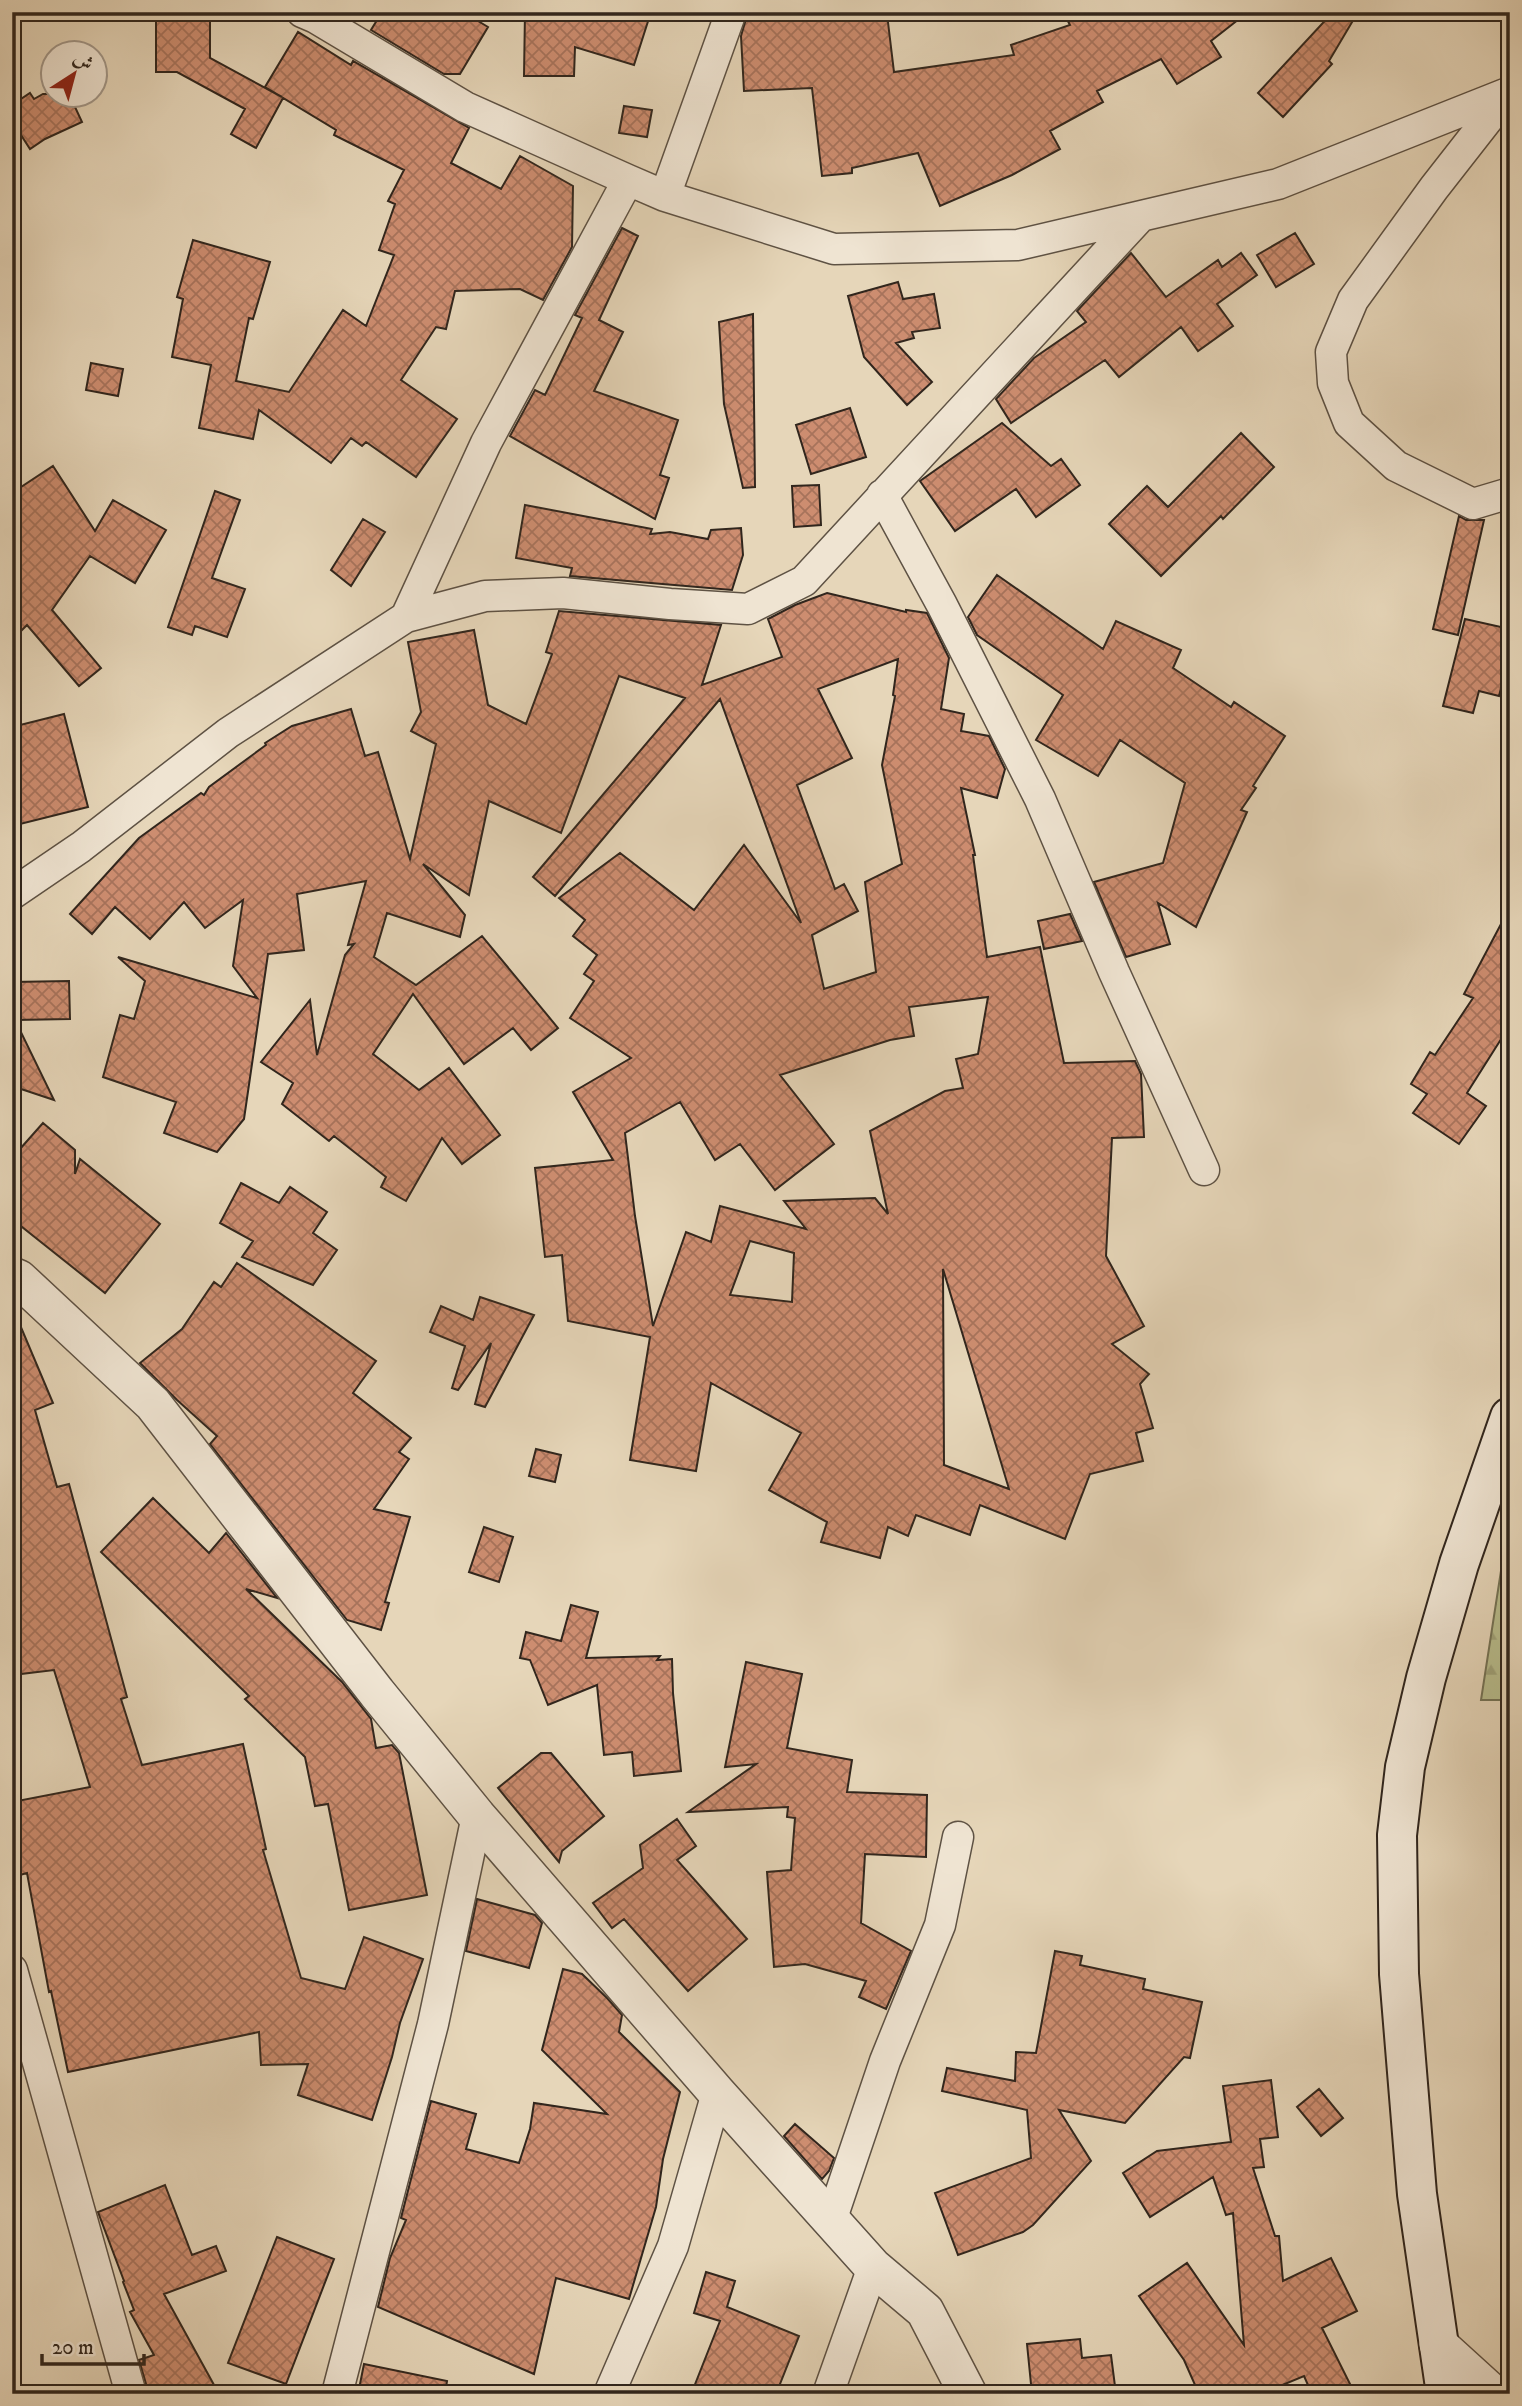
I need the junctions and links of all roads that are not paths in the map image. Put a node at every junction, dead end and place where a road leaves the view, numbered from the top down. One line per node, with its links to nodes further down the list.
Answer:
1 (302, 12): 4 (street)
2 (731, 12): 5 (street)
3 (1509, 92): 6 (street); 7 (street)
4 (628, 180): 5 (street); 9 (street)
5 (665, 196): 6 (street)
6 (1142, 216): 8 (street)
7 (1510, 493)
8 (882, 495): 9 (street); 11 (street)
9 (406, 617): 10 (street)
10 (12, 894)
11 (1204, 1170)
12 (12, 1276): 14 (street)
13 (1510, 1417): 20 (main road)
14 (477, 1816): 17 (street); 22 (street)
15 (958, 1837): 18 (street)
16 (12, 1970): 21 (street)
17 (716, 2093): 18 (street); 23 (street)
18 (831, 2221): 19 (street)
19 (873, 2267): 24 (street); 25 (street)
20 (1438, 2344): 26 (main road); 27 (street)
21 (131, 2394)
22 (337, 2394)
23 (610, 2394)
24 (828, 2394)
25 (968, 2394)
26 (1446, 2394)
27 (1493, 2394)

